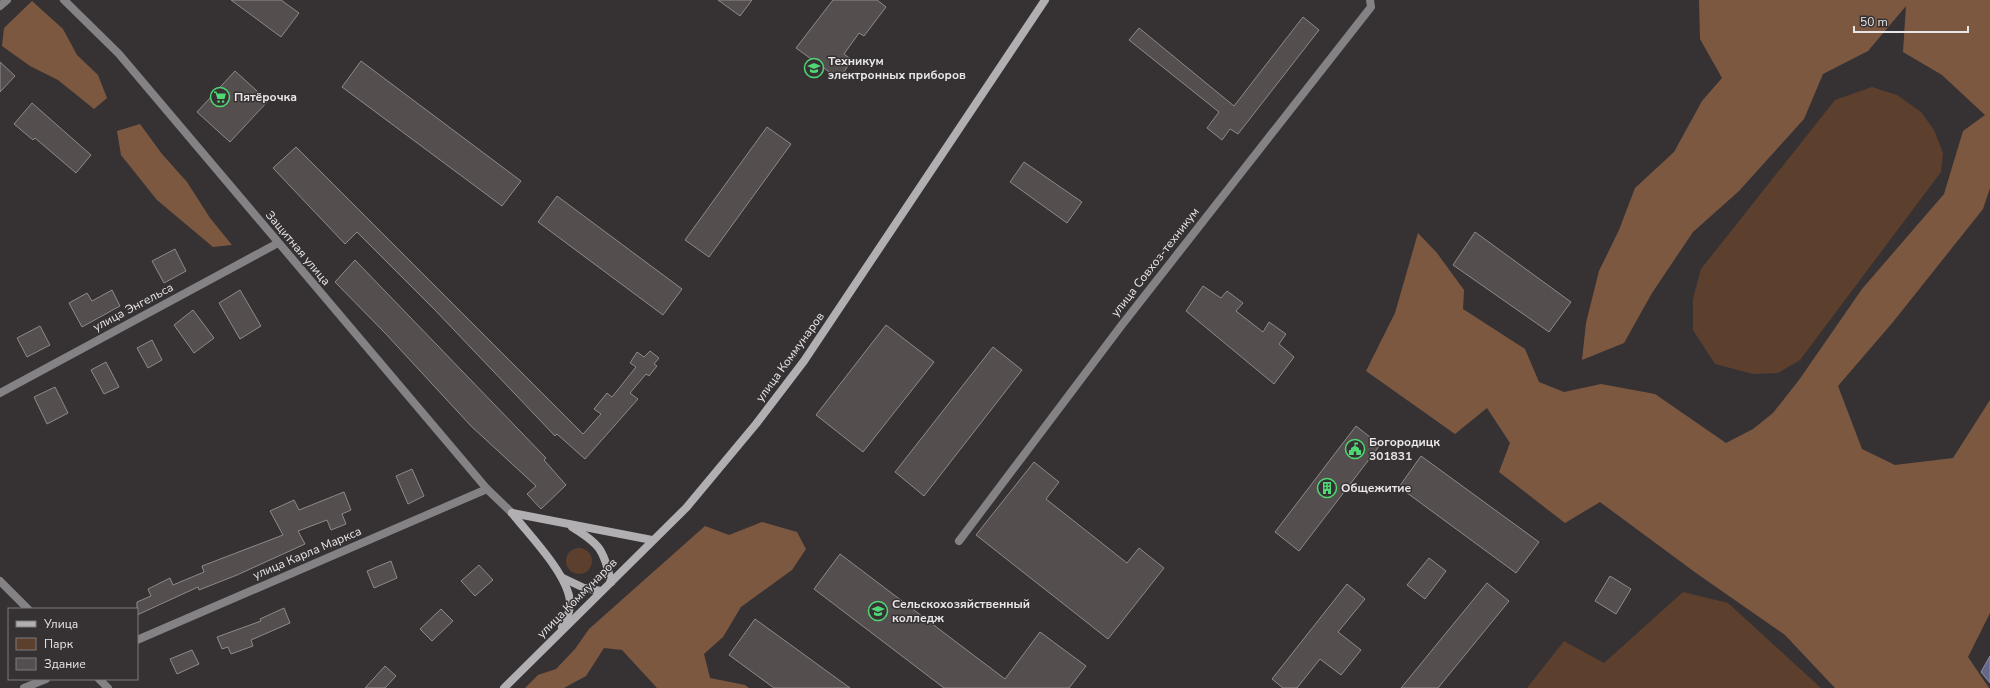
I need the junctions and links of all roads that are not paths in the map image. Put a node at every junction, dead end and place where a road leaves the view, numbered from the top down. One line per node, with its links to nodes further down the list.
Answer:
1 (7, 0): 5 (street)
2 (64, 0): 6 (street, Защитная улица)
3 (1045, 0): 11 (main road, улица Коммунаров)
4 (1370, 0): 12 (street, улица Совхоз-техникум)
5 (0, 6)
6 (278, 243): 7 (street, улица Энгельса); 8 (street, Защитная улица)
7 (0, 393)
8 (487, 489): 9 (street, Защитная улица); 19 (street, улица Карла Маркса)
9 (512, 513): 10 (main road); 13 (main road)
10 (566, 523): 11 (main road); 15 (main road)
11 (652, 540): 15 (main road, улица Коммунаров)
12 (959, 541)
13 (563, 578): 16 (main road); 18 (main road)
14 (0, 581): 17 (street)
15 (611, 582): 16 (main road, улица Коммунаров)
16 (601, 591): 18 (main road, улица Коммунаров)
17 (27, 608)
18 (558, 634): 24 (main road, улица Коммунаров)
19 (138, 640)
20 (44, 680): 22 (street)
21 (100, 680): 23 (street)
22 (24, 688)
23 (108, 688)
24 (504, 688)

